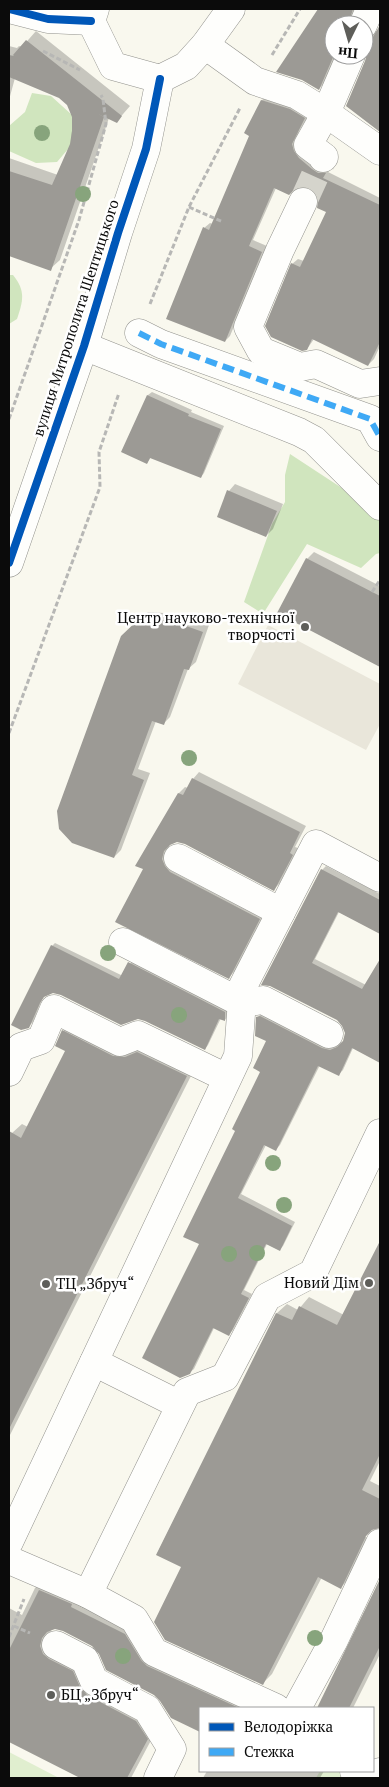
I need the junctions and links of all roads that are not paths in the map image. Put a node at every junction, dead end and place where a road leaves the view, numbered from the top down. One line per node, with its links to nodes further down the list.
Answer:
1 (9, 9): 3 (street)
2 (231, 9): 4 (street)
3 (93, 15): 6 (street)
4 (205, 45): 6 (street); 7 (street)
5 (347, 65): 7 (street)
6 (160, 79): 12 (street, вулиця Митрополита Шептицького)
7 (326, 112): 8 (street); 9 (street)
8 (380, 151)
9 (323, 158)
10 (303, 202): 13 (street)
11 (139, 333): 14 (street)
12 (84, 346): 15 (street); 16 (street, вулиця Митрополита Шептицького)
13 (380, 381)
14 (377, 428)
15 (380, 506)
16 (9, 563)
17 (178, 858): 19 (street)
18 (380, 878): 19 (street)
19 (281, 912): 21 (street)
20 (123, 942): 21 (street)
21 (242, 1003): 22 (street); 24 (street)
22 (329, 1034)
23 (9, 1072): 24 (street)
24 (227, 1078): 26 (street)
25 (380, 1133): 27 (street)
26 (94, 1362): 27 (street); 28 (street)
27 (180, 1405): 31 (street)
28 (9, 1542)
29 (380, 1543): 34 (street)
30 (9, 1560): 31 (street)
31 (88, 1594): 33 (street)
32 (56, 1645): 36 (street)
33 (274, 1707)
34 (298, 1707)
35 (380, 1772): 37 (street)
36 (158, 1778)
37 (376, 1778)

